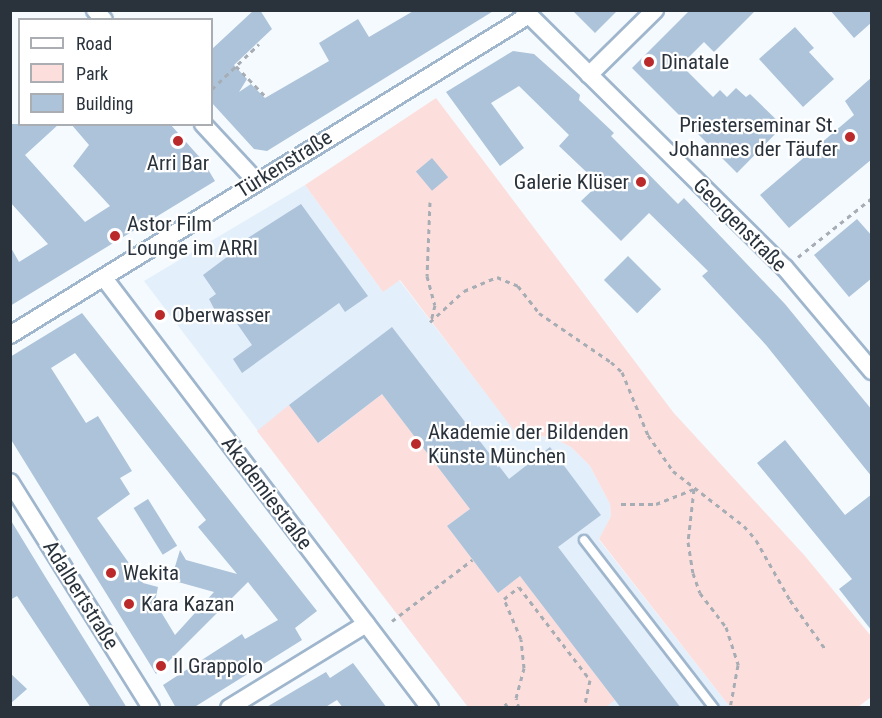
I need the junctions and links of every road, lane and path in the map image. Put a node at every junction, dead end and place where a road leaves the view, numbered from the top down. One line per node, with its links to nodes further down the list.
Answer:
1 (655, 10): 5 (street)
2 (526, 13): 5 (street, Georgenstraße); 9 (street, Türkenstraße)
3 (259, 44): 4 (path)
4 (236, 66): 6 (path); 7 (path)
5 (590, 75): 12 (street, Georgenstraße)
6 (213, 88)
7 (266, 97)
8 (205, 126): 9 (street)
9 (256, 181): 13 (street, Türkenstraße)
10 (872, 198): 12 (path)
11 (430, 202): 17 (path)
12 (785, 268): 15 (street, Georgenstraße)
13 (104, 278): 14 (street, Türkenstraße); 22 (street, Akademiestraße)
14 (10, 335)
15 (872, 371)
16 (10, 482): 24 (street, Adalbertstraße)
17 (694, 489): 18 (path); 23 (path); 30 (path)
18 (621, 504)
19 (584, 540): 29 (lane)
20 (472, 560): 21 (path)
21 (392, 621)
22 (366, 624): 25 (street); 26 (street, Akademiestraße)
23 (826, 650)
24 (150, 708)
25 (229, 708)
26 (430, 708)
27 (519, 708): 28 (path)
28 (584, 708)
29 (714, 708)
30 (730, 708)

